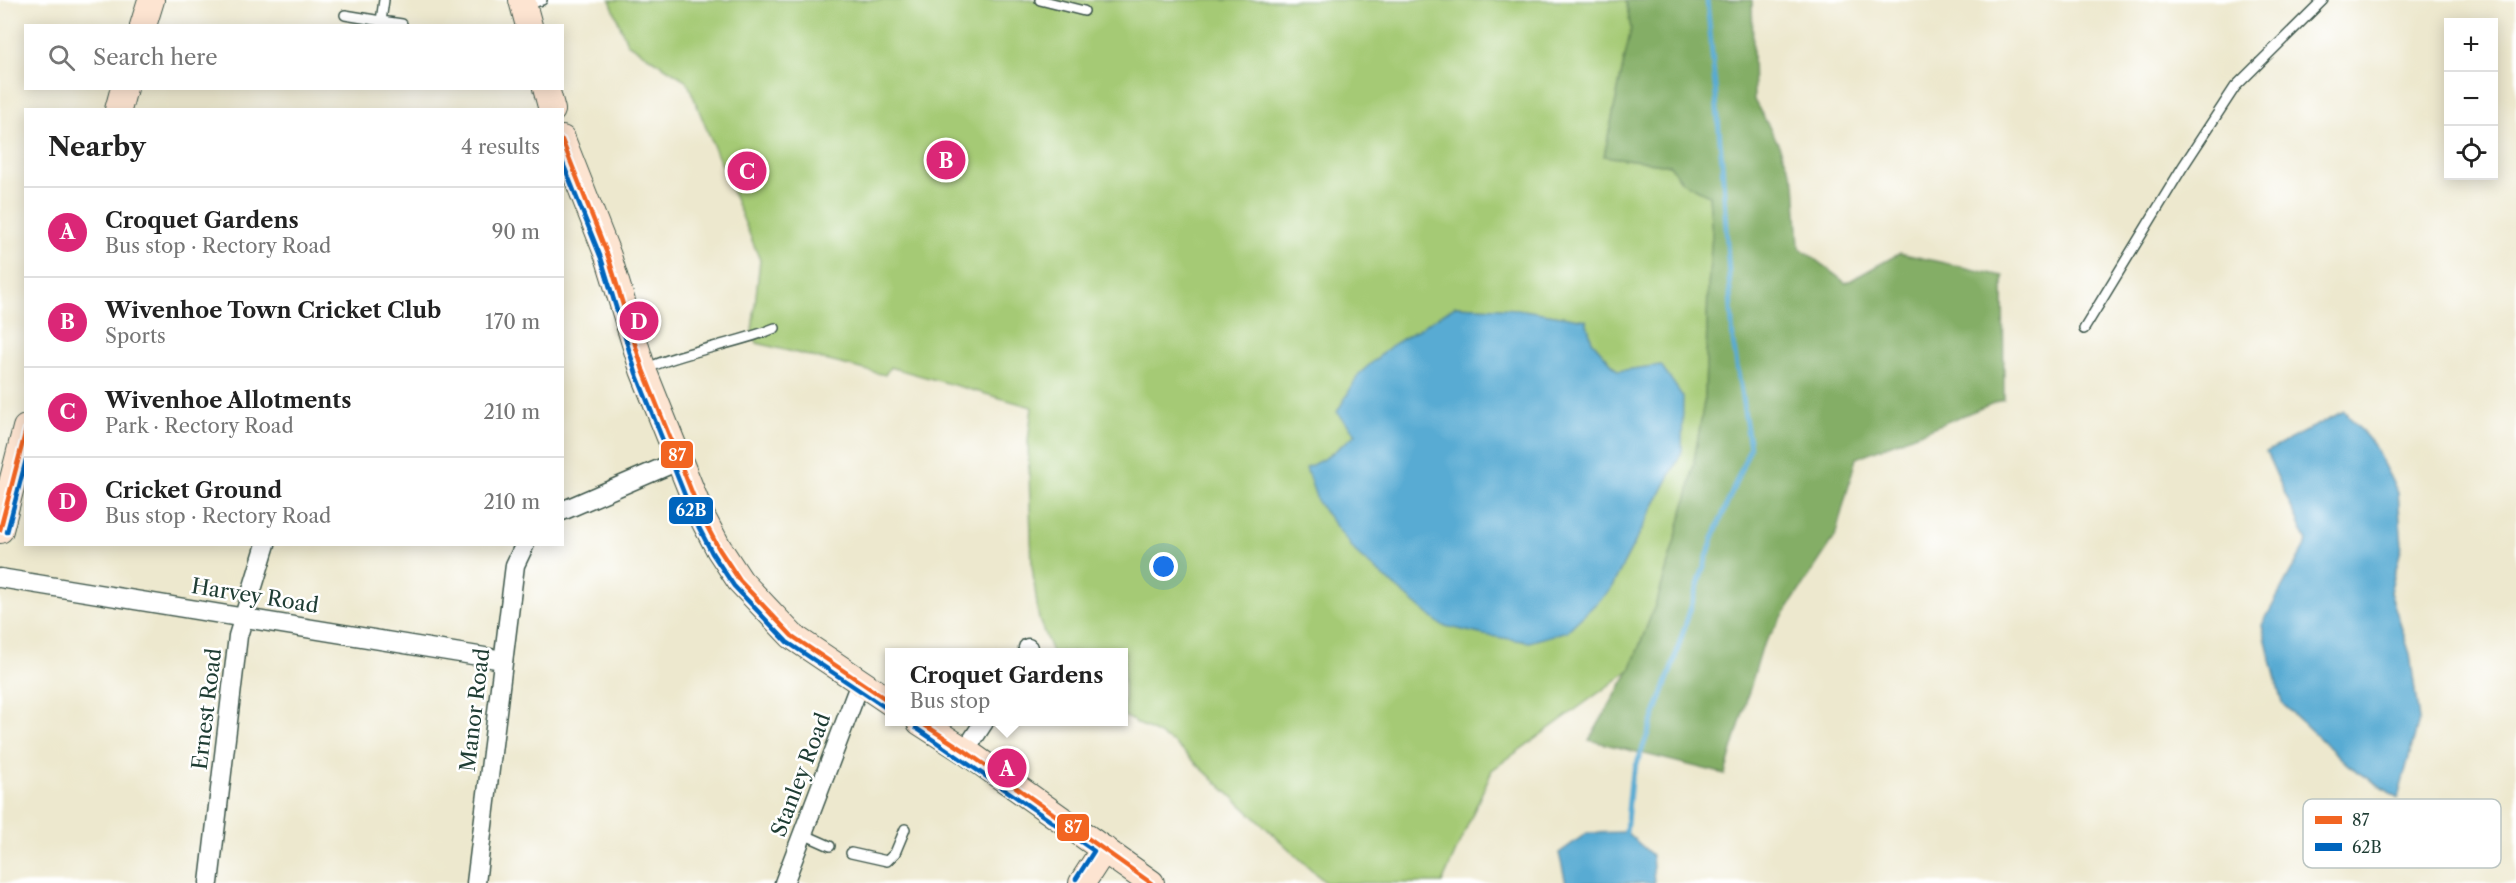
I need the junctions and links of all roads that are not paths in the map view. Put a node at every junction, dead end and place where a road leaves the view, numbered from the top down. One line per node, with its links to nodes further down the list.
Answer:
1 (152, 0): 8 (street)
2 (384, 0): 7 (lane)
3 (1040, 0): 5 (lane)
4 (2324, 0): 16 (lane)
5 (1084, 11)
6 (345, 15): 7 (lane)
7 (381, 21): 9 (lane)
8 (144, 24)
9 (402, 24)
10 (123, 90): 12 (street)
11 (547, 90): 13 (street)
12 (119, 108)
13 (551, 108)
14 (564, 144): 17 (street)
15 (775, 328): 17 (lane)
16 (2084, 329)
17 (643, 370): 19 (street)
18 (24, 434): 20 (street)
19 (678, 461): 21 (street); 28 (street)
20 (4, 492): 22 (street)
21 (564, 510)
22 (0, 530)
23 (265, 546): 26 (street, Ernest Road)
24 (524, 546): 27 (street, Manor Road)
25 (0, 578): 26 (street, Harvey Road)
26 (243, 617): 27 (street, Harvey Road); 38 (street, Ernest Road)
27 (503, 660): 39 (street, Manor Road)
28 (860, 683): 29 (street); 34 (street, Stanley Road)
29 (885, 699)
30 (926, 726): 32 (street)
31 (981, 726): 32 (street)
32 (965, 751): 36 (street)
33 (905, 829): 37 (lane)
34 (803, 834): 35 (lane); 40 (street, Stanley Road)
35 (830, 846)
36 (1104, 849): 41 (street); 42 (street)
37 (851, 853)
38 (209, 883)
39 (476, 883)
40 (784, 883)
41 (1082, 883)
42 (1151, 883)

